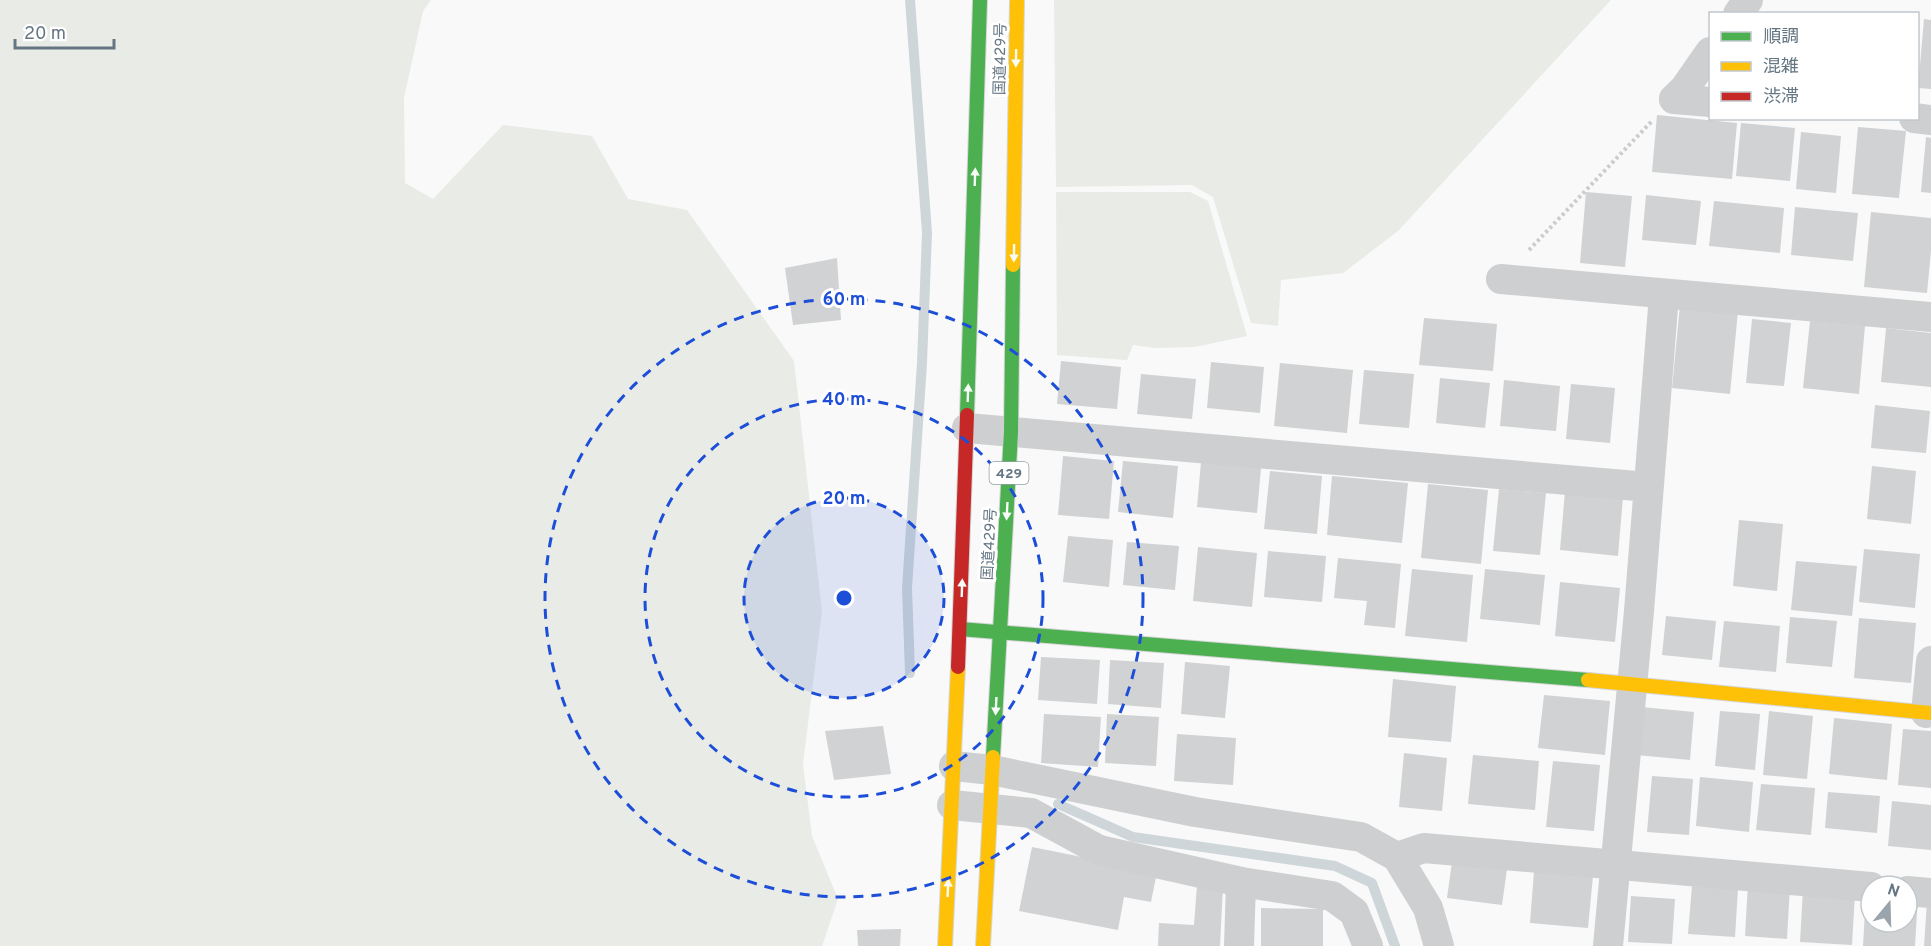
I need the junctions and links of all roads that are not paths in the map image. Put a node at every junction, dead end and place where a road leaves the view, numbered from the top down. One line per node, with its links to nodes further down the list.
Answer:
1 (980, 0): 8 (main road, 国道429号, one-way to 1)
2 (1017, 0): 9 (main road, 国道429号 / 429, one-way to 9)
3 (1709, 53): 4 (street)
4 (1709, 102)
5 (1501, 279): 6 (street)
6 (1664, 295): 7 (street); 10 (street)
7 (1931, 317)
8 (967, 428): 9 (street); 11 (main road, 国道429号, one-way to 8)
9 (1011, 432): 10 (street); 12 (main road, 国道429号 / 429, one-way to 12)
10 (1648, 487): 14 (street)
11 (960, 629): 12 (main road); 16 (main road, 国道429号)
12 (1001, 633): 14 (main road); 17 (main road, 国道429号 / 429, one-way to 17)
13 (1931, 661): 15 (street)
14 (1632, 684): 15 (main road); 21 (street)
15 (1929, 713)
16 (954, 766): 17 (street); 18 (main road, 国道429号)
17 (992, 770): 19 (main road, 国道429号 / 429); 20 (street)
18 (952, 805): 19 (street); 24 (main road, 国道429号, one-way to 18)
19 (990, 808): 22 (street); 25 (main road, 国道429号 / 429)
20 (1397, 857): 21 (street); 28 (street)
21 (1616, 865): 23 (street); 29 (street)
22 (1241, 882): 26 (street); 27 (street)
23 (1859, 887)
24 (945, 946)
25 (982, 946)
26 (1239, 946)
27 (1368, 946)
28 (1439, 946)
29 (1608, 946)

